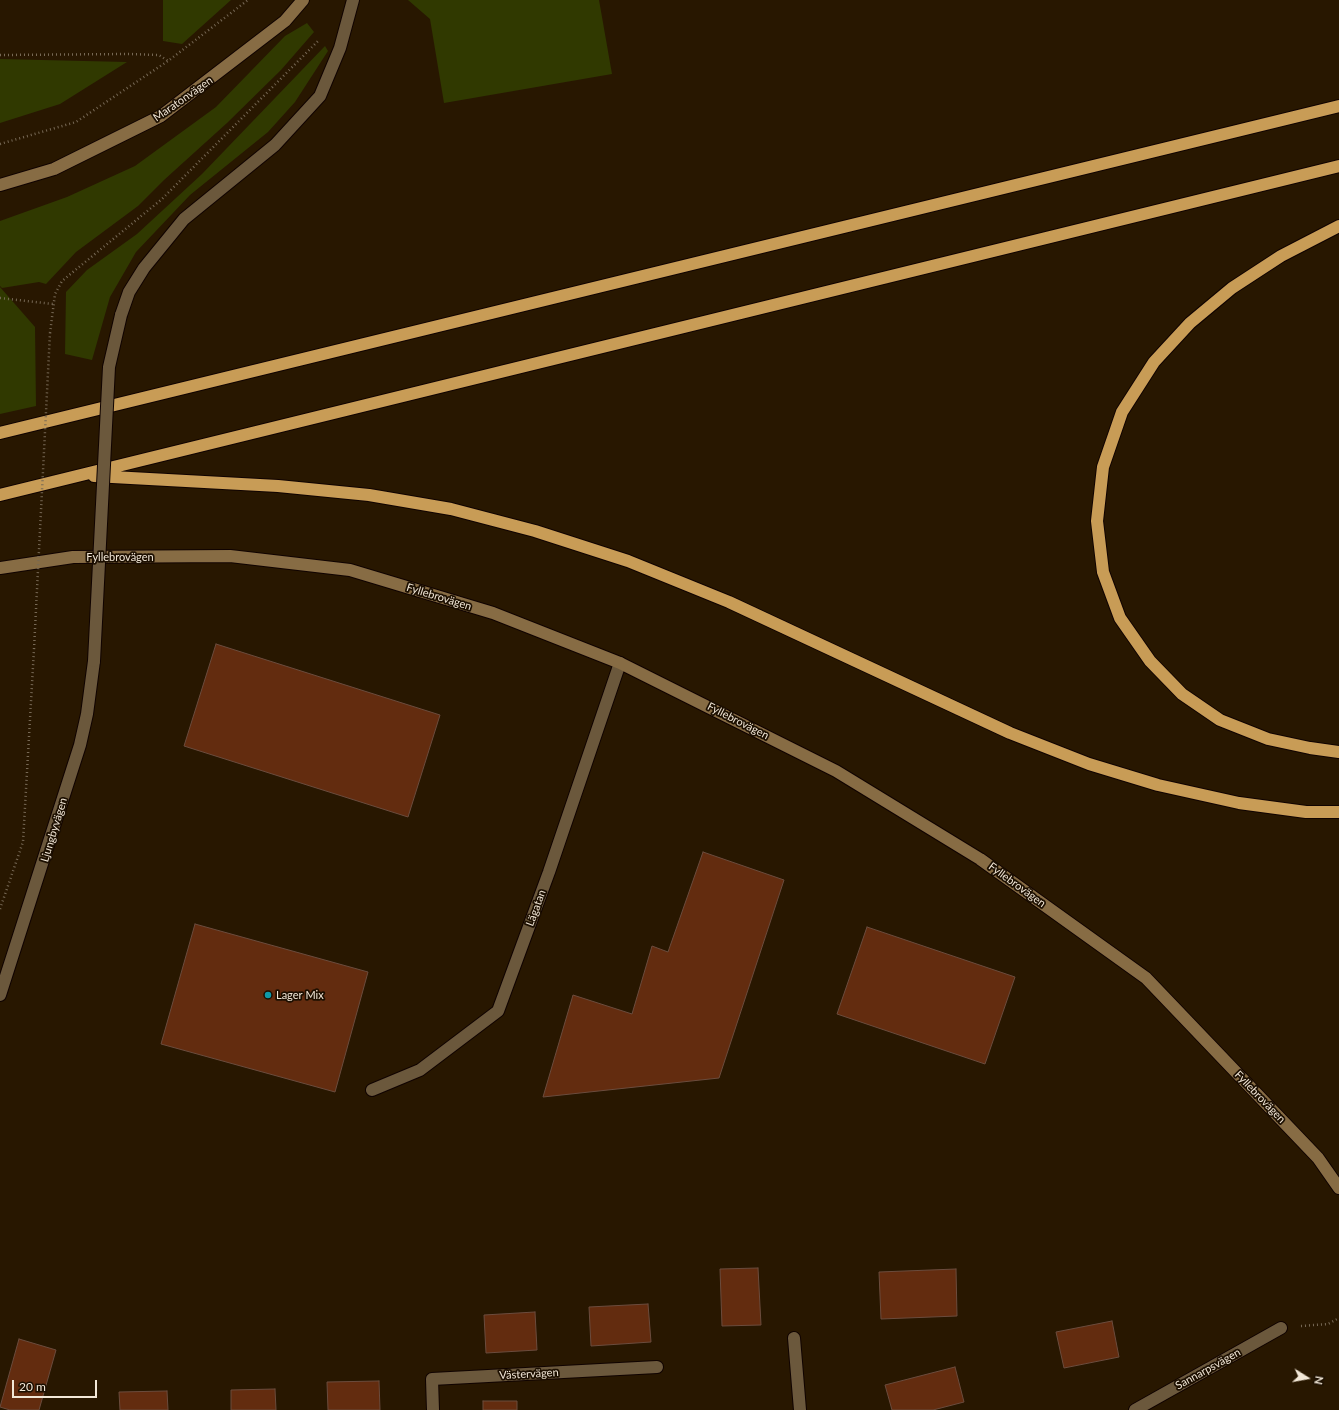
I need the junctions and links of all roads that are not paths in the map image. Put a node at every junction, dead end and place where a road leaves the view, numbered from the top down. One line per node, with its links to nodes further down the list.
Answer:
1 (303, 0): 5 (street, Maratonvägen)
2 (353, 0): 14 (street, Ljungbyvägen, bridge)
3 (1339, 106): 7 (highway)
4 (1339, 166): 8 (highway)
5 (0, 185)
6 (1339, 226): 12 (highway)
7 (0, 433)
8 (78, 475): 9 (highway); 13 (highway)
9 (0, 494)
10 (0, 568): 11 (street, Fyllebrovägen)
11 (620, 663): 15 (street, Lägatan); 16 (street, Fyllebrovägen)
12 (1339, 752)
13 (1339, 812)
14 (0, 995)
15 (372, 1090)
16 (1339, 1188)
17 (1281, 1328): 22 (street, Sannarpsvägen)
18 (794, 1338): 21 (street)
19 (657, 1368): 20 (street, Västervägen)
20 (433, 1410)
21 (800, 1410)
22 (1135, 1410)

